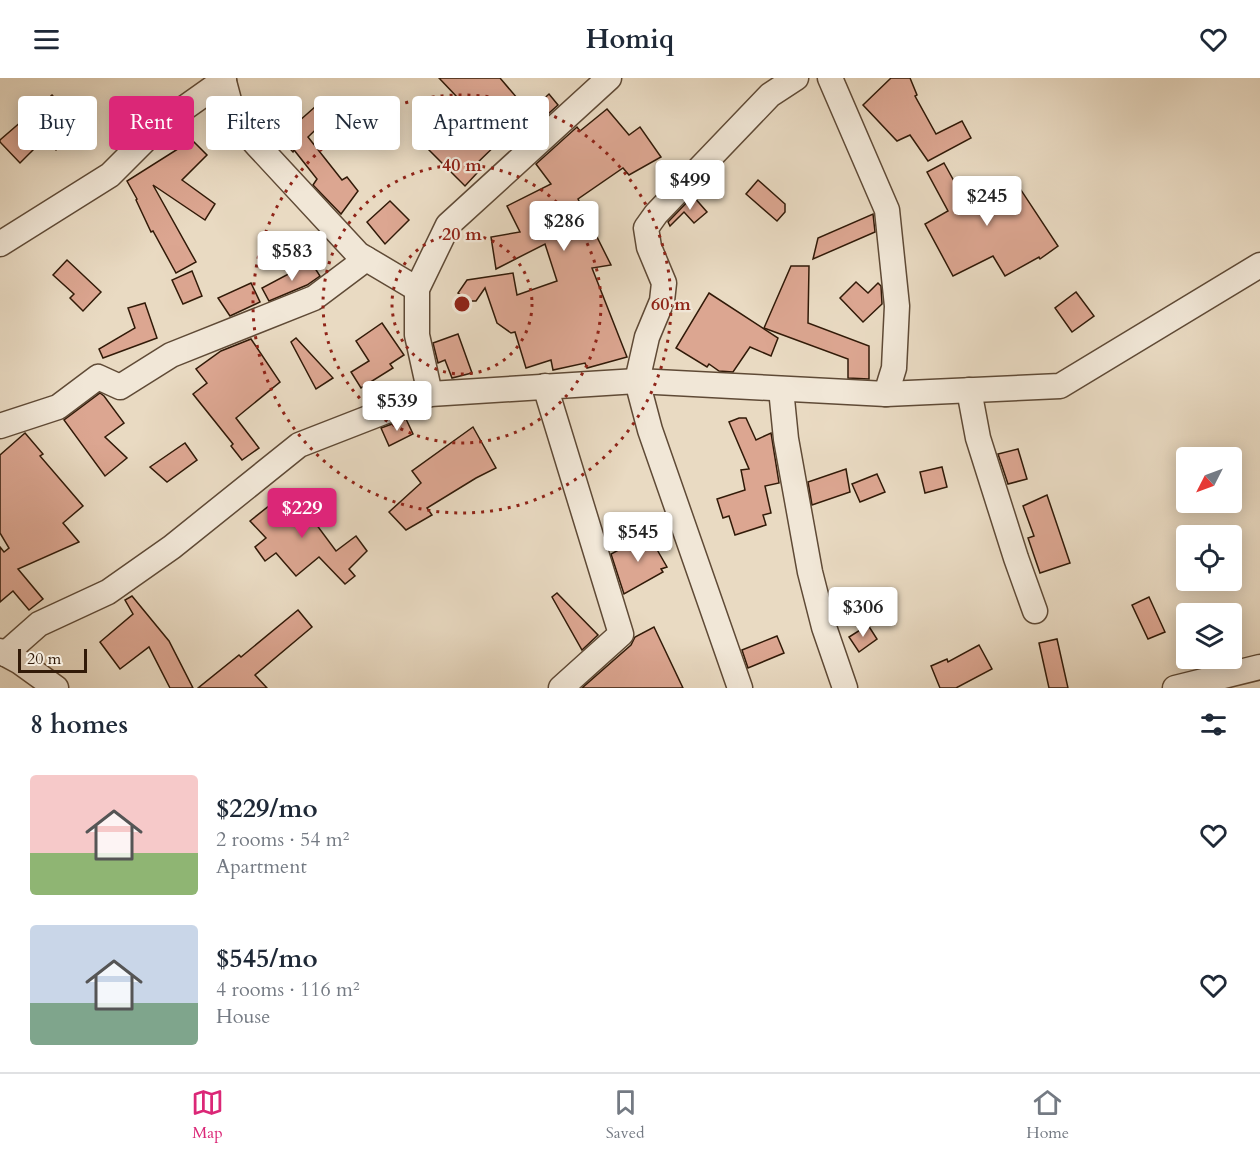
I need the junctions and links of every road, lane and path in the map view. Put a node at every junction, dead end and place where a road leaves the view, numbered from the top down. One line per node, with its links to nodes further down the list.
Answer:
1 (609, 78): 8 (street)
2 (796, 78): 9 (street)
3 (830, 78): 14 (street)
4 (224, 79): 5 (street); 6 (street)
5 (0, 244)
6 (366, 259): 8 (street); 15 (street)
7 (1260, 265): 12 (street)
8 (417, 289): 13 (street)
9 (637, 381): 10 (street); 11 (street); 21 (street)
10 (545, 386): 13 (street); 20 (street)
11 (782, 389): 14 (street); 22 (street)
12 (969, 390): 14 (street); 16 (street)
13 (430, 394): 17 (street)
14 (886, 394)
15 (0, 426)
16 (1035, 611)
17 (2, 652): 19 (street)
18 (1260, 666): 23 (street)
19 (56, 688)
20 (561, 688)
21 (740, 688)
22 (845, 688)
23 (1175, 688)

